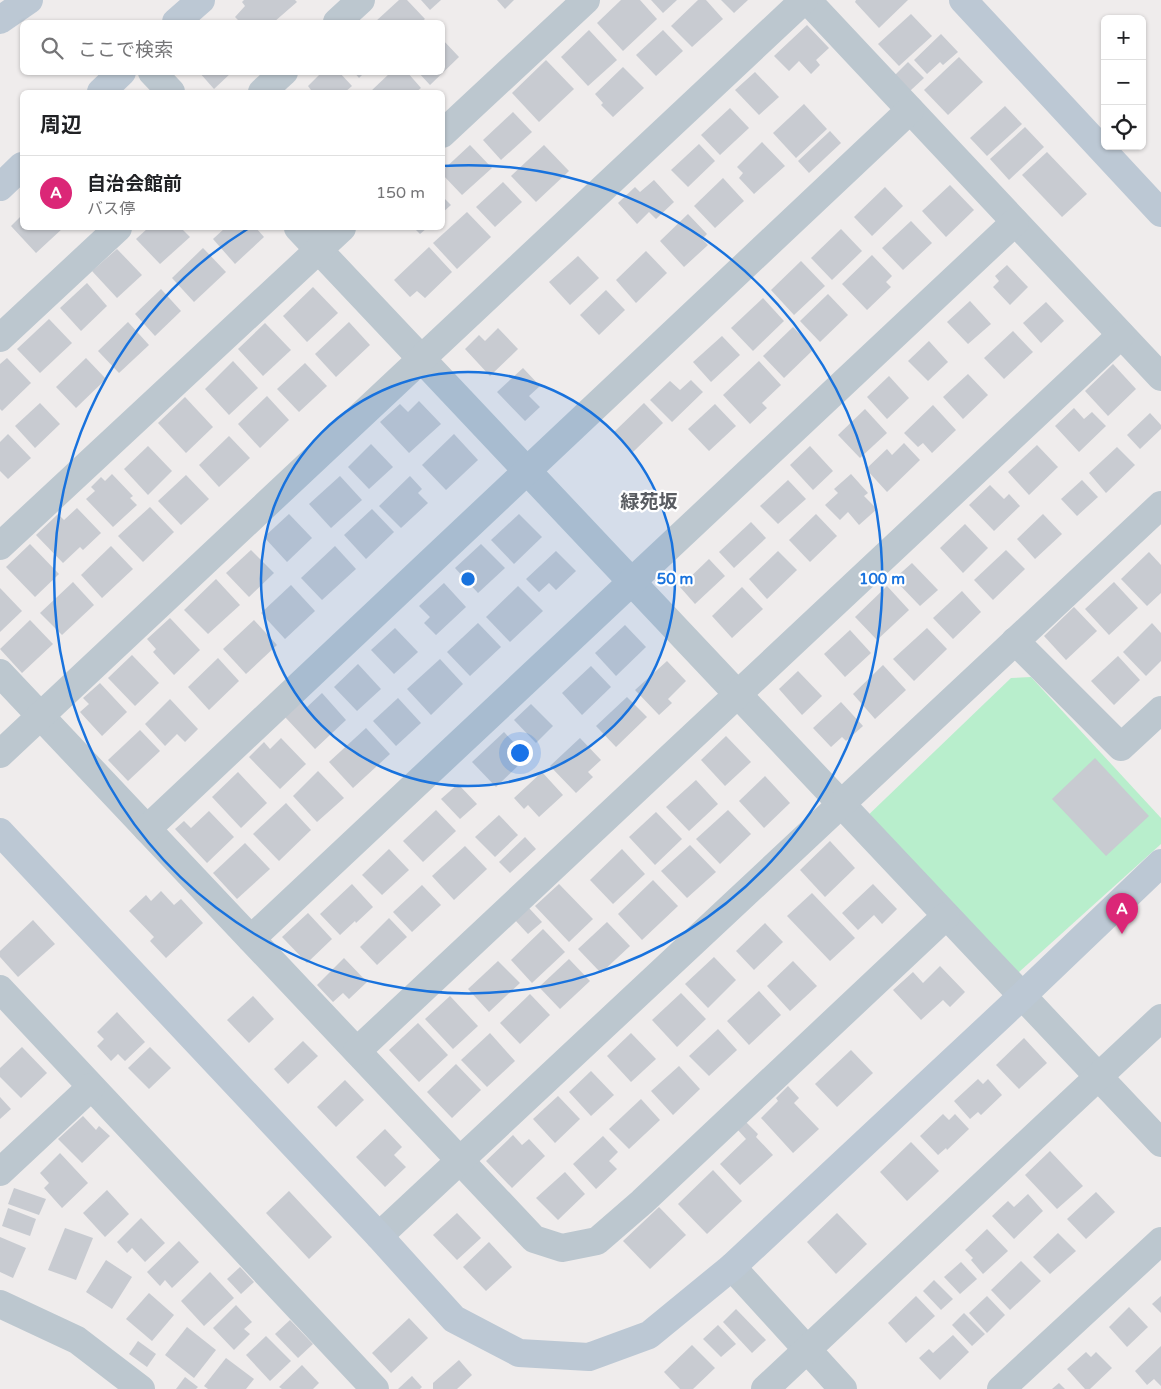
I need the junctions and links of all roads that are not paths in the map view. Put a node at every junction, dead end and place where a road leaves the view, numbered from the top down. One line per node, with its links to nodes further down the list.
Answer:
1 (30, 0): 7 (street)
2 (201, 0): 8 (street)
3 (361, 0): 9 (street)
4 (586, 0): 17 (street)
5 (805, 0): 16 (street); 28 (street)
6 (963, 0): 20 (street)
7 (0, 20)
8 (178, 20)
9 (339, 20)
10 (119, 75): 13 (street)
11 (155, 75): 14 (street)
12 (281, 75): 15 (street)
13 (103, 90)
14 (169, 90)
15 (264, 90)
16 (910, 110): 21 (street); 30 (street)
17 (445, 131)
18 (20, 168): 19 (street)
19 (0, 187)
20 (1161, 213)
21 (1015, 222): 26 (street); 33 (street)
22 (116, 230): 27 (street)
23 (300, 230): 25 (street)
24 (340, 230): 25 (street)
25 (318, 250): 28 (street); 32 (street)
26 (1121, 335): 29 (street); 36 (street)
27 (0, 338)
28 (421, 359): 30 (street); 38 (street)
29 (1161, 377)
30 (527, 471): 33 (street); 41 (street)
31 (1161, 505): 34 (street)
32 (0, 546)
33 (632, 582): 36 (street); 45 (street)
34 (1015, 641): 37 (street); 40 (street)
35 (0, 674): 38 (street)
36 (738, 694): 40 (street); 49 (street)
37 (1161, 710)
38 (40, 716): 39 (street); 41 (street)
39 (0, 754)
40 (841, 804): 44 (street); 53 (street)
41 (147, 829): 45 (street)
42 (0, 832): 55 (street)
43 (1161, 863): 47 (street)
44 (946, 916): 47 (street); 53 (street)
45 (251, 939): 49 (street)
46 (0, 989): 51 (street)
47 (1022, 996): 50 (street); 57 (street)
48 (1161, 1018): 50 (street)
49 (357, 1050): 53 (street)
50 (1099, 1077): 52 (street); 59 (street)
51 (91, 1086): 54 (street); 61 (street)
52 (1161, 1143)
53 (460, 1160): 55 (street)
54 (0, 1172)
55 (378, 1236): 57 (street)
56 (1161, 1241): 64 (street)
57 (732, 1268): 59 (street)
58 (0, 1304): 60 (street)
59 (807, 1350): 62 (street); 63 (street)
60 (142, 1389)
61 (375, 1389)
62 (765, 1389)
63 (843, 1389)
64 (1001, 1389)

